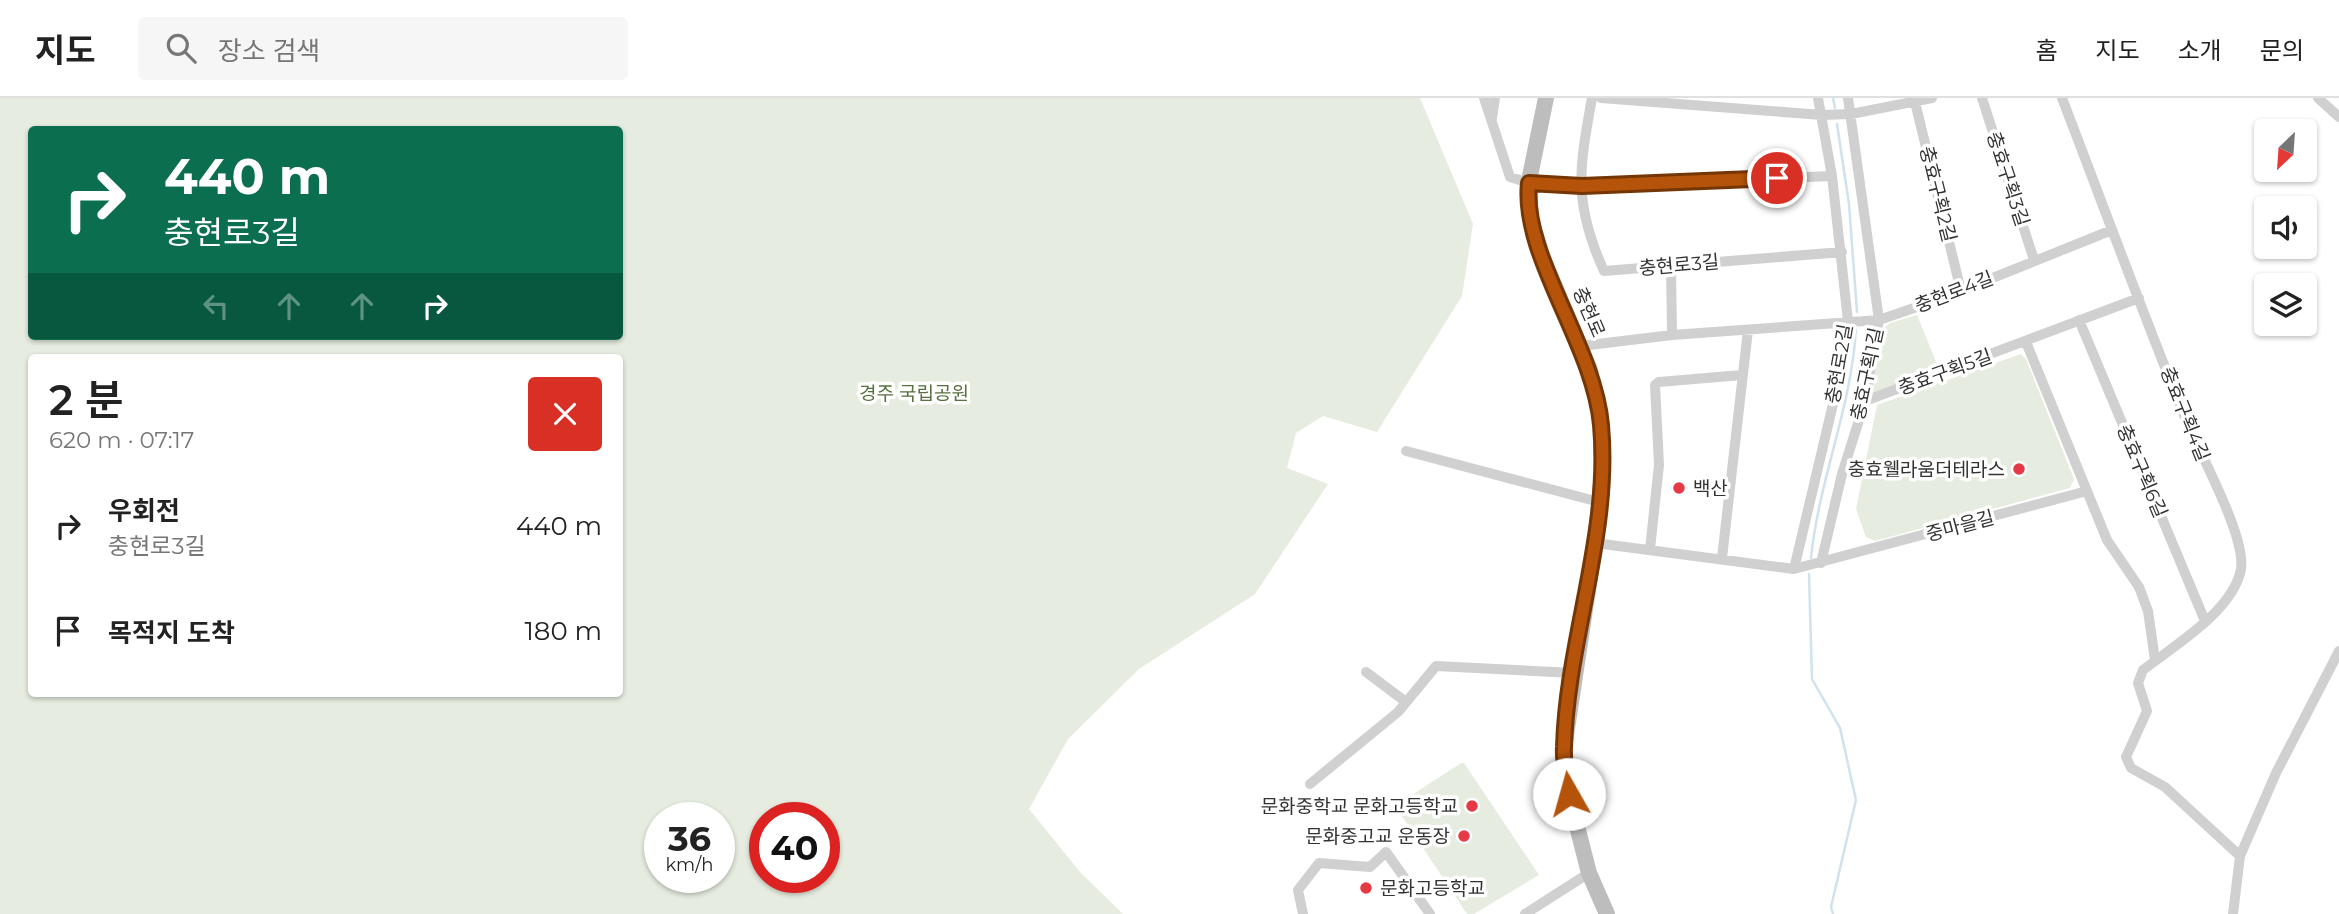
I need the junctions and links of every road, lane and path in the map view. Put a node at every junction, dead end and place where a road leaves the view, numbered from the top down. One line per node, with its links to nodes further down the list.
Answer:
1 (1484, 98): 16 (street)
2 (1495, 98): 16 (street)
3 (1546, 98): 18 (street, 충현로)
4 (1592, 98): 19 (street, 충현로3길)
5 (1601, 98): 14 (street)
6 (1818, 98): 14 (street, 충현로2길)
7 (1848, 98): 13 (street, 충효구획1길)
8 (1932, 98): 12 (street)
9 (1982, 98): 22 (street, 충효구획3길)
10 (2062, 98): 20 (street, 충효구획4길)
11 (2318, 98): 15 (street)
12 (1915, 100): 13 (street); 24 (street, 충효구획2길)
13 (1851, 114): 14 (street); 26 (street, 충효구획1길)
14 (1822, 115): 17 (street, 충현로2길)
15 (2339, 117)
16 (1493, 125): 18 (street)
17 (1832, 176): 19 (street); 21 (street, 충현로2길)
18 (1529, 183): 19 (street); 32 (street, 충현로)
19 (1582, 186): 23 (street, 충현로3길)
20 (2112, 230): 22 (street, 충현로4길); 25 (street, 충효구획4길)
21 (1842, 251): 23 (street, 충현로3길); 28 (street, 충현로2길)
22 (2035, 260): 24 (street, 충현로4길)
23 (1671, 265): 30 (street)
24 (1961, 291): 26 (street, 충현로4길)
25 (2140, 298): 27 (street, 충효구획5길); 43 (street, 충효구획4길)
26 (1879, 320): 28 (street, 충현로4길); 34 (street, 충효구획1길)
27 (2079, 320): 31 (street, 충효구획5길); 43 (street, 충효구획6길)
28 (1849, 321): 29 (street, 충현로4길); 42 (street, 충현로2길)
29 (1748, 330): 30 (street, 충현로4길); 33 (street)
30 (1672, 335): 32 (street, 충현로4길)
31 (2026, 342): 34 (street, 충효구획5길); 36 (street)
32 (1581, 346): 37 (street, 충현로)
33 (1742, 375): 39 (street); 40 (street)
34 (1865, 401): 41 (street, 충효구획1길)
35 (1406, 451): 37 (street)
36 (2087, 491): 41 (street, 중마을길); 45 (street)
37 (1599, 502): 38 (street, 충현로)
38 (1595, 543): 39 (street, 중마을길); 47 (street, 충현로)
39 (1650, 549): 40 (street, 중마을길)
40 (1722, 558): 42 (street, 중마을길)
41 (1821, 563): 42 (street, 중마을길)
42 (1794, 569)
43 (2204, 621): 45 (street, 충효구획4길)
44 (2339, 652): 50 (street)
45 (2155, 660): 50 (street, 충효구획4길)
46 (1366, 672): 48 (street)
47 (1573, 673): 48 (street); 51 (street, 충현로)
48 (1406, 702): 49 (street)
49 (1310, 784)
50 (2240, 856): 56 (street)
51 (1589, 873): 54 (street); 55 (street, 충현로)
52 (1303, 914): 53 (street)
53 (1430, 914)
54 (1525, 914)
55 (1607, 914)
56 (2232, 914)

